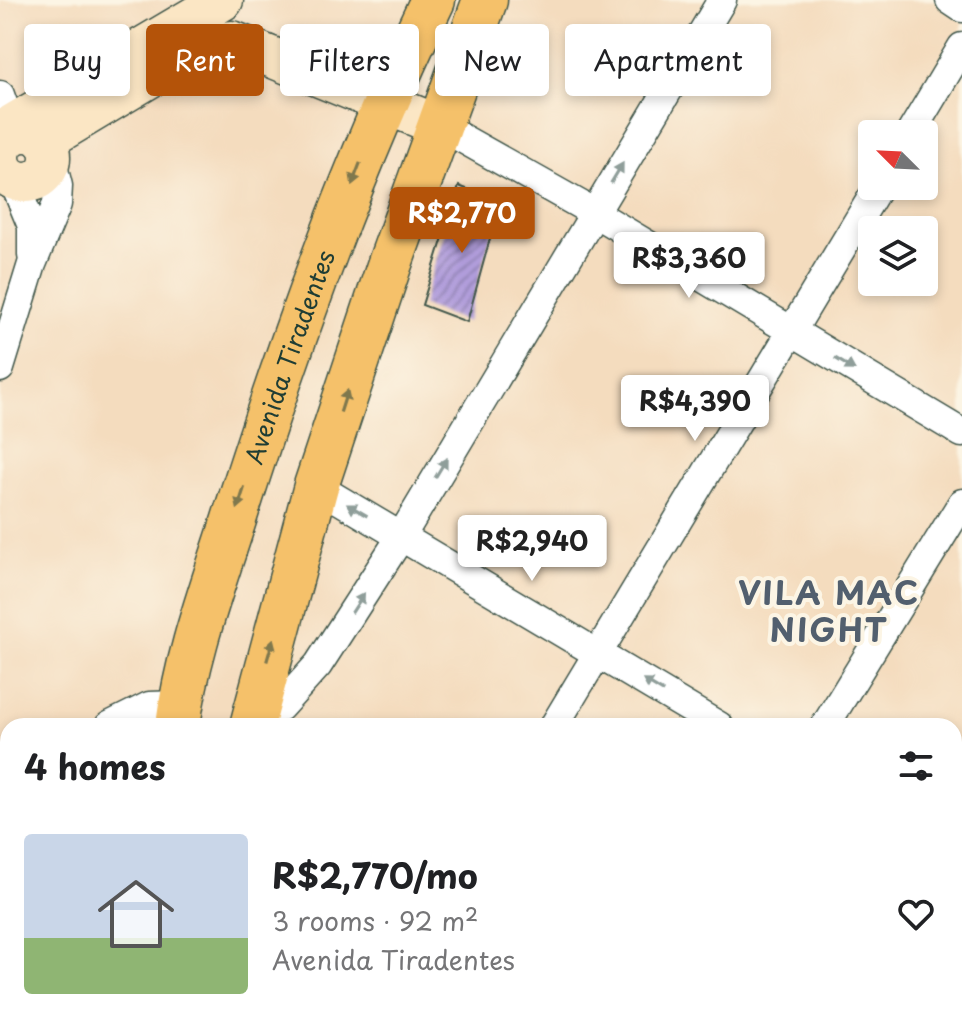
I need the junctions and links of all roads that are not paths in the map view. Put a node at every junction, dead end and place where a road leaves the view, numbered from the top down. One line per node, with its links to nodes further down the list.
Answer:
1 (223, 0): 15 (main road)
2 (233, 0): 8 (main road)
3 (433, 0): 12 (main road, Avenida Tiradentes)
4 (485, 0): 14 (main road)
5 (722, 0): 17 (street, one-way to 5)
6 (950, 0): 7 (street)
7 (962, 8)
8 (232, 24)
9 (962, 47): 13 (street)
10 (264, 54): 12 (main road)
11 (146, 76): 15 (main road)
12 (385, 102): 14 (main road); 26 (main road, Avenida Tiradentes, one-way to 26)
13 (918, 120)
14 (440, 126): 17 (street); 22 (main road, one-way to 14)
15 (15, 147): 18 (street); 18 (street)
16 (871, 200): 19 (street)
17 (593, 212): 19 (street); 24 (street, one-way to 17)
18 (32, 264): 20 (street)
19 (792, 332): 21 (street, one-way to 21); 25 (street)
20 (0, 368)
21 (962, 433)
22 (316, 486): 24 (street, one-way to 22); 28 (main road, one-way to 22)
23 (962, 503): 32 (street)
24 (402, 535): 25 (street); 29 (street, one-way to 24)
25 (598, 653): 30 (street); 31 (street, one-way to 25)
26 (180, 715): 27 (street)
27 (125, 718)
28 (254, 718)
29 (262, 718)
30 (559, 718)
31 (706, 718)
32 (830, 718)

